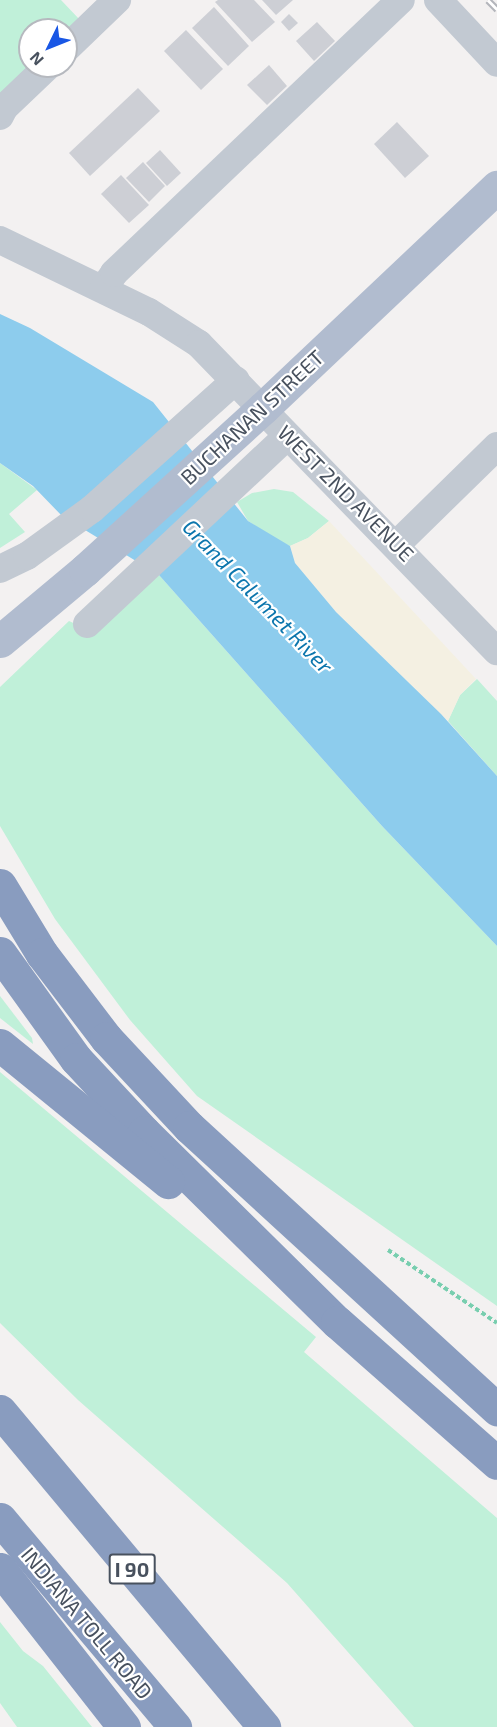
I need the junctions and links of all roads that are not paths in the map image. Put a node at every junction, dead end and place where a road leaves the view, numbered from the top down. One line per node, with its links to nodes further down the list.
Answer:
1 (117, 0): 4 (street)
2 (401, 0): 10 (street)
3 (438, 0): 5 (street)
4 (78, 37)
5 (497, 63)
6 (35, 78): 7 (street)
7 (1, 109)
8 (497, 187): 12 (main road, BUCHANAN STREET)
9 (0, 240): 10 (street, WEST 2ND AVENUE)
10 (104, 289): 11 (street, WEST 2ND AVENUE)
11 (236, 380): 12 (street, WEST 2ND AVENUE); 16 (street)
12 (252, 418): 13 (street, WEST 2ND AVENUE); 18 (main road, BUCHANAN STREET)
13 (287, 436): 15 (street, WEST 2ND AVENUE); 17 (street)
14 (497, 446): 15 (street)
15 (397, 544): 19 (street, WEST 2ND AVENUE)
16 (0, 569)
17 (87, 624)
18 (0, 640)
19 (497, 651)
20 (0, 885): 24 (highway)
21 (0, 953): 23 (highway)
22 (0, 1045): 23 (highway)
23 (338, 1322): 26 (highway)
24 (497, 1408)
25 (0, 1411): 31 (highway, I 90)
26 (497, 1464)
27 (0, 1519): 30 (highway, INDIANA TOLL ROAD)
28 (0, 1569): 29 (highway)
29 (124, 1727)
30 (175, 1727)
31 (264, 1727)

